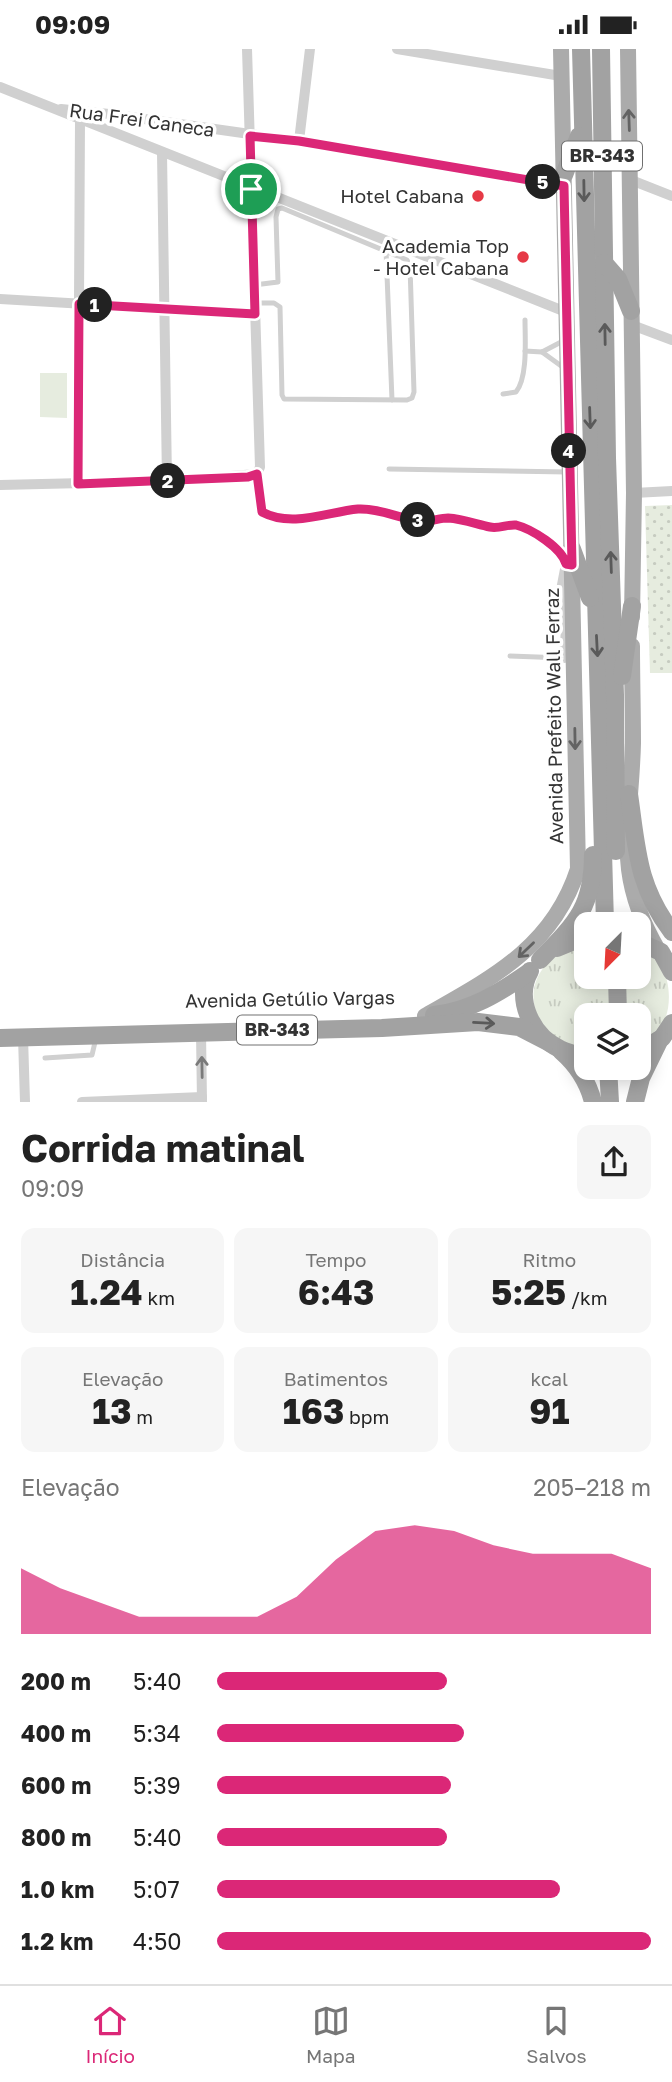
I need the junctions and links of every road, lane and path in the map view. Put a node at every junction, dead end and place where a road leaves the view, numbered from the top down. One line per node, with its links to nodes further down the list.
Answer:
1 (247, 49): 13 (street)
2 (310, 49): 14 (street)
3 (397, 49): 8 (street)
4 (561, 49): 8 (main road, Avenida Prefeito Wall Ferraz)
5 (581, 49): 12 (highway, BR-343)
6 (601, 49): 21 (highway, BR-343)
7 (628, 49): 17 (main road, one-way to 7)
8 (561, 76): 16 (main road, Avenida Prefeito Wall Ferraz)
9 (0, 87): 10 (street)
10 (51, 109): 11 (street); 13 (street, Rua Frei Caneca)
11 (80, 120): 15 (street); 24 (street)
12 (583, 127): 16 (highway); 47 (highway, BR-343, one-way to 47)
13 (250, 136): 14 (street, Rua Frei Caneca); 18 (street)
14 (299, 141): 16 (street, Rua Frei Caneca)
15 (162, 153): 18 (street); 25 (street)
16 (564, 180): 27 (main road, Avenida Prefeito Wall Ferraz)
17 (631, 180): 19 (street); 28 (main road)
18 (251, 189): 22 (street); 27 (street)
19 (672, 196)
20 (386, 250): 22 (lane); 36 (lane); 36 (lane)
21 (604, 263): 28 (highway); 50 (highway, one-way to 21)
22 (254, 285): 26 (street)
23 (0, 299): 24 (street)
24 (79, 304): 25 (street); 41 (street)
25 (165, 309): 26 (street); 40 (street)
26 (255, 309): 36 (lane); 39 (street)
27 (566, 312): 30 (main road, Avenida Prefeito Wall Ferraz)
28 (631, 318): 31 (street); 44 (main road)
29 (525, 320): 32 (lane)
30 (566, 340): 33 (lane); 34 (main road, Avenida Prefeito Wall Ferraz)
31 (672, 340)
32 (525, 351): 33 (lane); 35 (lane)
33 (542, 352): 34 (lane)
34 (567, 370): 38 (main road, Avenida Prefeito Wall Ferraz)
35 (503, 394)
36 (392, 400)
37 (389, 469): 38 (lane)
38 (570, 472): 45 (main road, Avenida Prefeito Wall Ferraz)
39 (257, 474): 40 (street); 45 (street)
40 (167, 481): 41 (street)
41 (78, 484): 42 (street)
42 (0, 485)
43 (672, 491): 44 (street)
44 (634, 493): 46 (main road)
45 (570, 559): 47 (highway); 49 (main road, Avenida Prefeito Wall Ferraz)
46 (632, 606): 50 (highway); 52 (main road)
47 (595, 612): 50 (highway, BR-343, one-way to 50)
48 (510, 656): 49 (lane)
49 (569, 658): 60 (main road, Avenida Prefeito Wall Ferraz, one-way to 60)
50 (608, 727): 51 (highway); 58 (highway, BR-343)
51 (609, 781): 53 (highway); 54 (highway)
52 (629, 794): 55 (highway); 57 (main road)
53 (606, 912)
54 (615, 912)
55 (672, 932)
56 (574, 942): 58 (highway, BR-343)
57 (664, 953): 59 (highway)
58 (534, 967): 60 (highway, Avenida Getúlio Vargas / BR-343); 68 (highway)
59 (672, 972)
60 (425, 1016): 61 (highway, Avenida Getúlio Vargas / BR-343)
61 (0, 1027)
62 (201, 1033): 64 (highway, Avenida Getúlio Vargas / BR-343); 68 (highway, Avenida Getúlio Vargas / BR-343, one-way to 68); 73 (street, one-way to 62)
63 (667, 1034): 67 (highway); 79 (highway)
64 (97, 1035): 65 (highway, Avenida Getúlio Vargas / BR-343); 70 (lane)
65 (23, 1037): 66 (highway, Avenida Getúlio Vargas / BR-343); 74 (street)
66 (0, 1038)
67 (651, 1044)
68 (554, 1046): 69 (highway, BR-343); 76 (highway)
69 (574, 1053)
70 (45, 1058)
71 (609, 1080): 77 (highway)
72 (620, 1080): 78 (highway)
73 (202, 1100): 75 (street)
74 (25, 1102)
75 (85, 1102)
76 (593, 1102)
77 (610, 1102)
78 (620, 1102)
79 (635, 1102)

